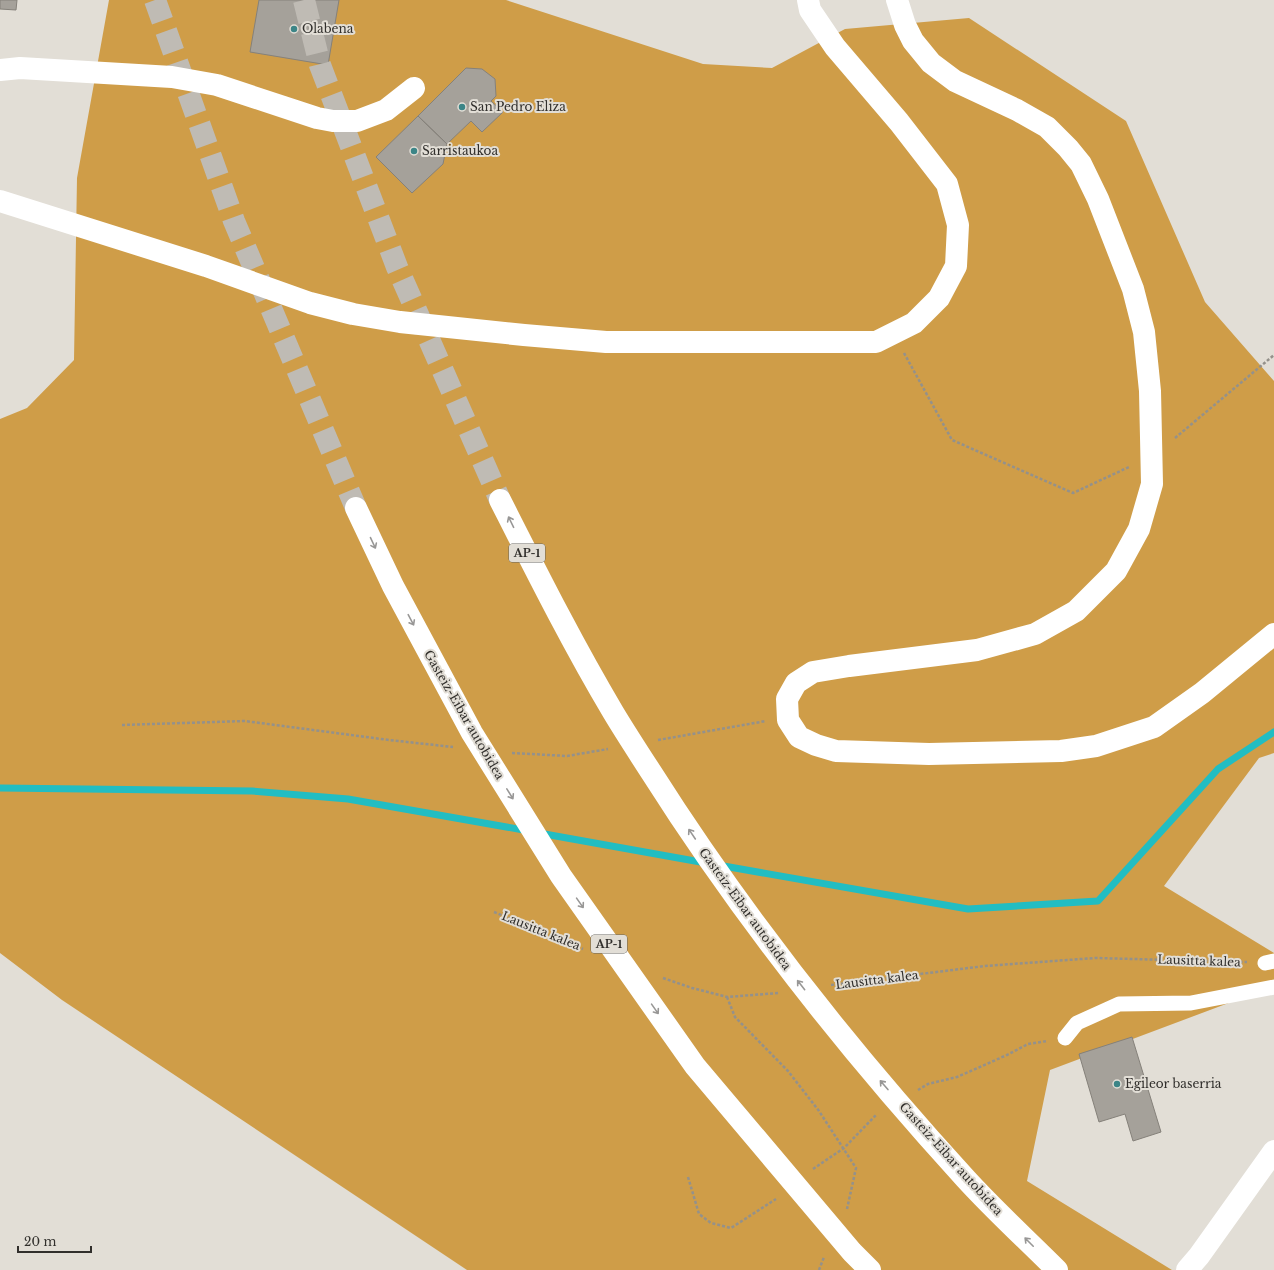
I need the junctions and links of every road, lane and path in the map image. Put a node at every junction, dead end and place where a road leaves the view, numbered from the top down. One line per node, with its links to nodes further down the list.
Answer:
1 (808, 0): 6 (main road)
2 (897, 0): 8 (main road)
3 (0, 70): 4 (main road)
4 (414, 88)
5 (0, 201): 6 (main road)
6 (893, 333): 8 (path)
7 (1274, 355): 8 (path)
8 (1152, 456): 11 (main road)
9 (500, 500): 32 (main road, Gasteiz-Eibar autobidea / AP-1, one-way to 9)
10 (356, 508): 31 (main road, Gasteiz-Eibar autobidea / AP-1, one-way to 31)
11 (1274, 634)
12 (494, 912): 13 (path, Lausitta kalea)
13 (587, 950)
14 (1270, 962): 16 (path, Lausitta kalea)
15 (659, 977): 19 (path)
16 (826, 986)
17 (1274, 987): 20 (lane)
18 (786, 992): 19 (path)
19 (727, 997): 23 (path)
20 (1065, 1038): 21 (path)
21 (916, 1091)
22 (879, 1113): 23 (path)
23 (844, 1148): 25 (path); 28 (path)
24 (1274, 1151): 33 (main road)
25 (809, 1172)
26 (688, 1177): 27 (path)
27 (781, 1195)
28 (845, 1212)
29 (827, 1251): 30 (path)
30 (819, 1270)
31 (870, 1270)
32 (1057, 1270)
33 (1187, 1270)

